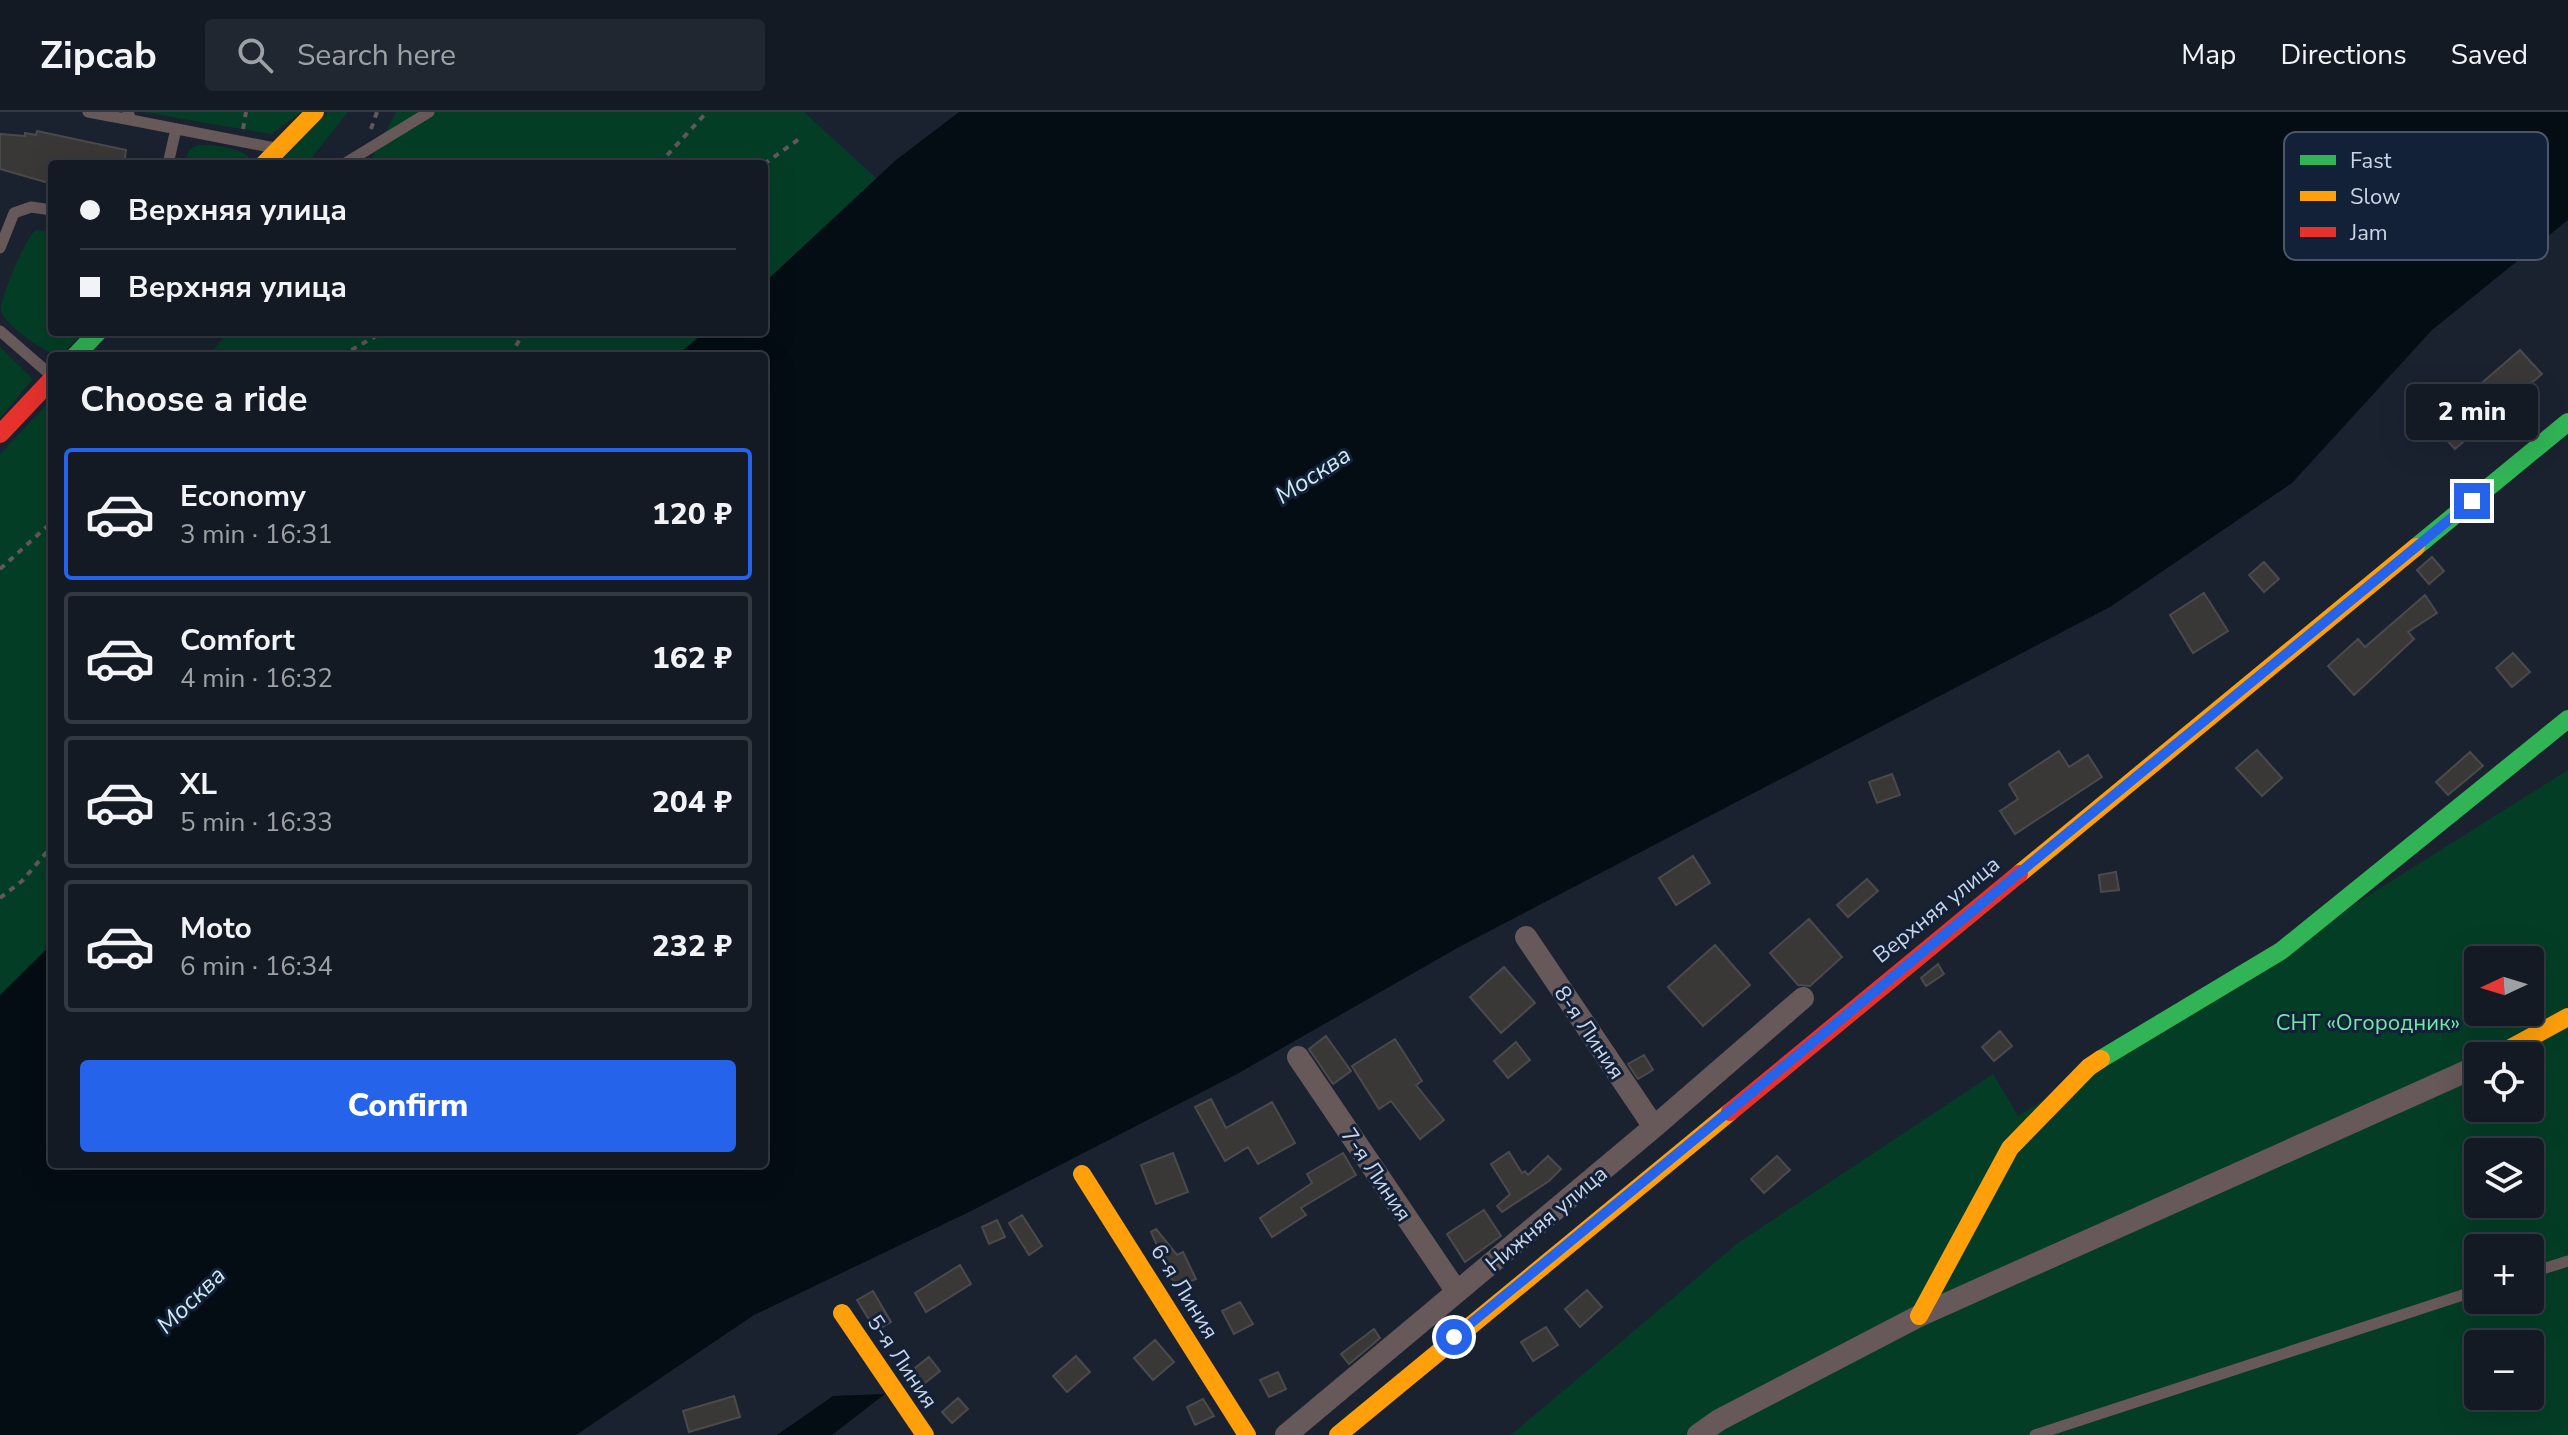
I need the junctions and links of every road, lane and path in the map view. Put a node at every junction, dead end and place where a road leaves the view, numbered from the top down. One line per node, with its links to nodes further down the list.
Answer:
1 (88, 112): 5 (lane)
2 (315, 112): 8 (street)
3 (429, 112): 11 (lane)
4 (707, 112): 12 (path)
5 (130, 116): 6 (lane)
6 (176, 129): 8 (lane); 9 (lane)
7 (803, 136): 13 (path)
8 (279, 149): 10 (street)
9 (169, 160)
10 (268, 160)
11 (351, 160)
12 (663, 160)
13 (768, 161)
14 (48, 209): 15 (lane)
15 (0, 248)
16 (0, 331): 21 (lane)
17 (94, 336): 19 (street)
18 (376, 336): 20 (path)
19 (79, 352)
20 (348, 352)
21 (48, 374)
22 (48, 382): 24 (street)
23 (2568, 422): 47 (street, Верхняя улица)
24 (0, 434)
25 (48, 526): 26 (path)
26 (0, 569)
27 (2565, 729): 43 (street)
28 (48, 851): 29 (path)
29 (0, 898)
30 (1526, 937): 36 (street, 8-я Линия)
31 (1803, 998): 36 (street, Нижняя улица)
32 (2568, 1017): 33 (street)
33 (2522, 1042)
34 (1298, 1057): 40 (street, 7-я Линия)
35 (2464, 1072): 43 (street)
36 (1654, 1127): 40 (street, Нижняя улица)
37 (1082, 1174): 45 (street, 6-я Линия)
38 (2568, 1261): 39 (lane)
39 (2544, 1269)
40 (1457, 1292): 46 (street, Нижняя улица)
41 (2464, 1295): 49 (lane)
42 (842, 1313): 44 (street, 5-я Линия)
43 (1919, 1316): 48 (street)
44 (925, 1435)
45 (1247, 1435)
46 (1286, 1435)
47 (1338, 1435)
48 (1698, 1435)
49 (2035, 1435)

